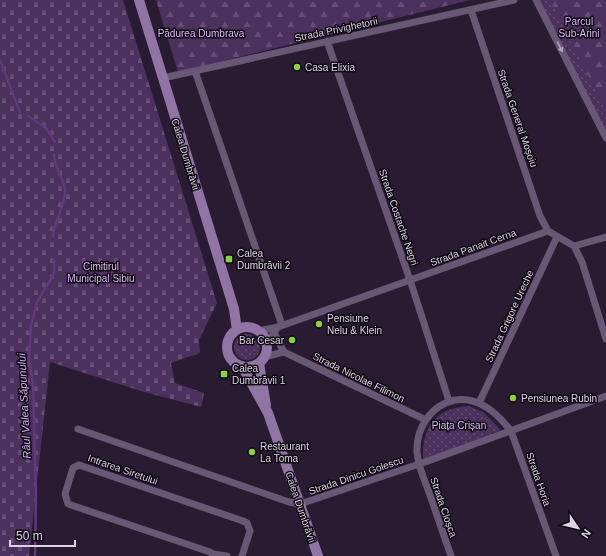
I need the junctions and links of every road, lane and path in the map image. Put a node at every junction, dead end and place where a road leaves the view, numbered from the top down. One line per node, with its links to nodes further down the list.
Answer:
1 (139, 0): 7 (main road, Calea Dumbrăvii)
2 (514, 0): 4 (street, Strada Privighetorii)
3 (536, 0): 8 (street, one-way to 8)
4 (471, 10): 5 (street, Strada Privighetorii); 9 (street, Strada General Moșoiu)
5 (327, 41): 6 (street, Strada Privighetorii); 13 (street, Strada Costache Negri)
6 (195, 71): 7 (street, Strada Privighetorii); 14 (street)
7 (163, 78): 15 (main road, Calea Dumbrăvii)
8 (606, 138)
9 (548, 231): 10 (street); 13 (street, Strada Panait Cerna)
10 (558, 237): 12 (street); 24 (street, Strada Grigore Ureche)
11 (606, 237): 12 (street)
12 (574, 246): 17 (street)
13 (410, 280): 14 (street, Strada Panait Cerna); 23 (street, Strada Costache Negri)
14 (278, 328): 16 (street, Strada Panait Cerna); 18 (street); 19 (street)
15 (241, 329): 16 (main road); 21 (main road)
16 (258, 331): 18 (main road)
17 (606, 340)
18 (267, 343): 20 (main road)
19 (284, 352): 20 (street); 26 (street, Strada Nicolae Filimon)
20 (262, 360): 21 (main road); 25 (main road, Calea Dumbrăvii)
21 (242, 366): 25 (main road, Calea Dumbrăvii)
22 (606, 396): 28 (street)
23 (449, 401): 24 (street); 26 (street)
24 (480, 403): 28 (street)
25 (268, 413): 30 (main road, Calea Dumbrăvii)
26 (426, 420): 29 (street)
27 (78, 429): 30 (street)
28 (511, 431): 29 (street); 36 (street, Strada Horia)
29 (419, 464): 30 (street, Strada Dinicu Golescu); 35 (street, Strada Cloșca)
30 (300, 504): 34 (main road, Calea Dumbrăvii)
31 (214, 555): 32 (street, Intrarea Siretului); 33 (street, Intrarea Siretului)
32 (227, 556)
33 (242, 556)
34 (318, 556)
35 (451, 556)
36 (556, 556)

